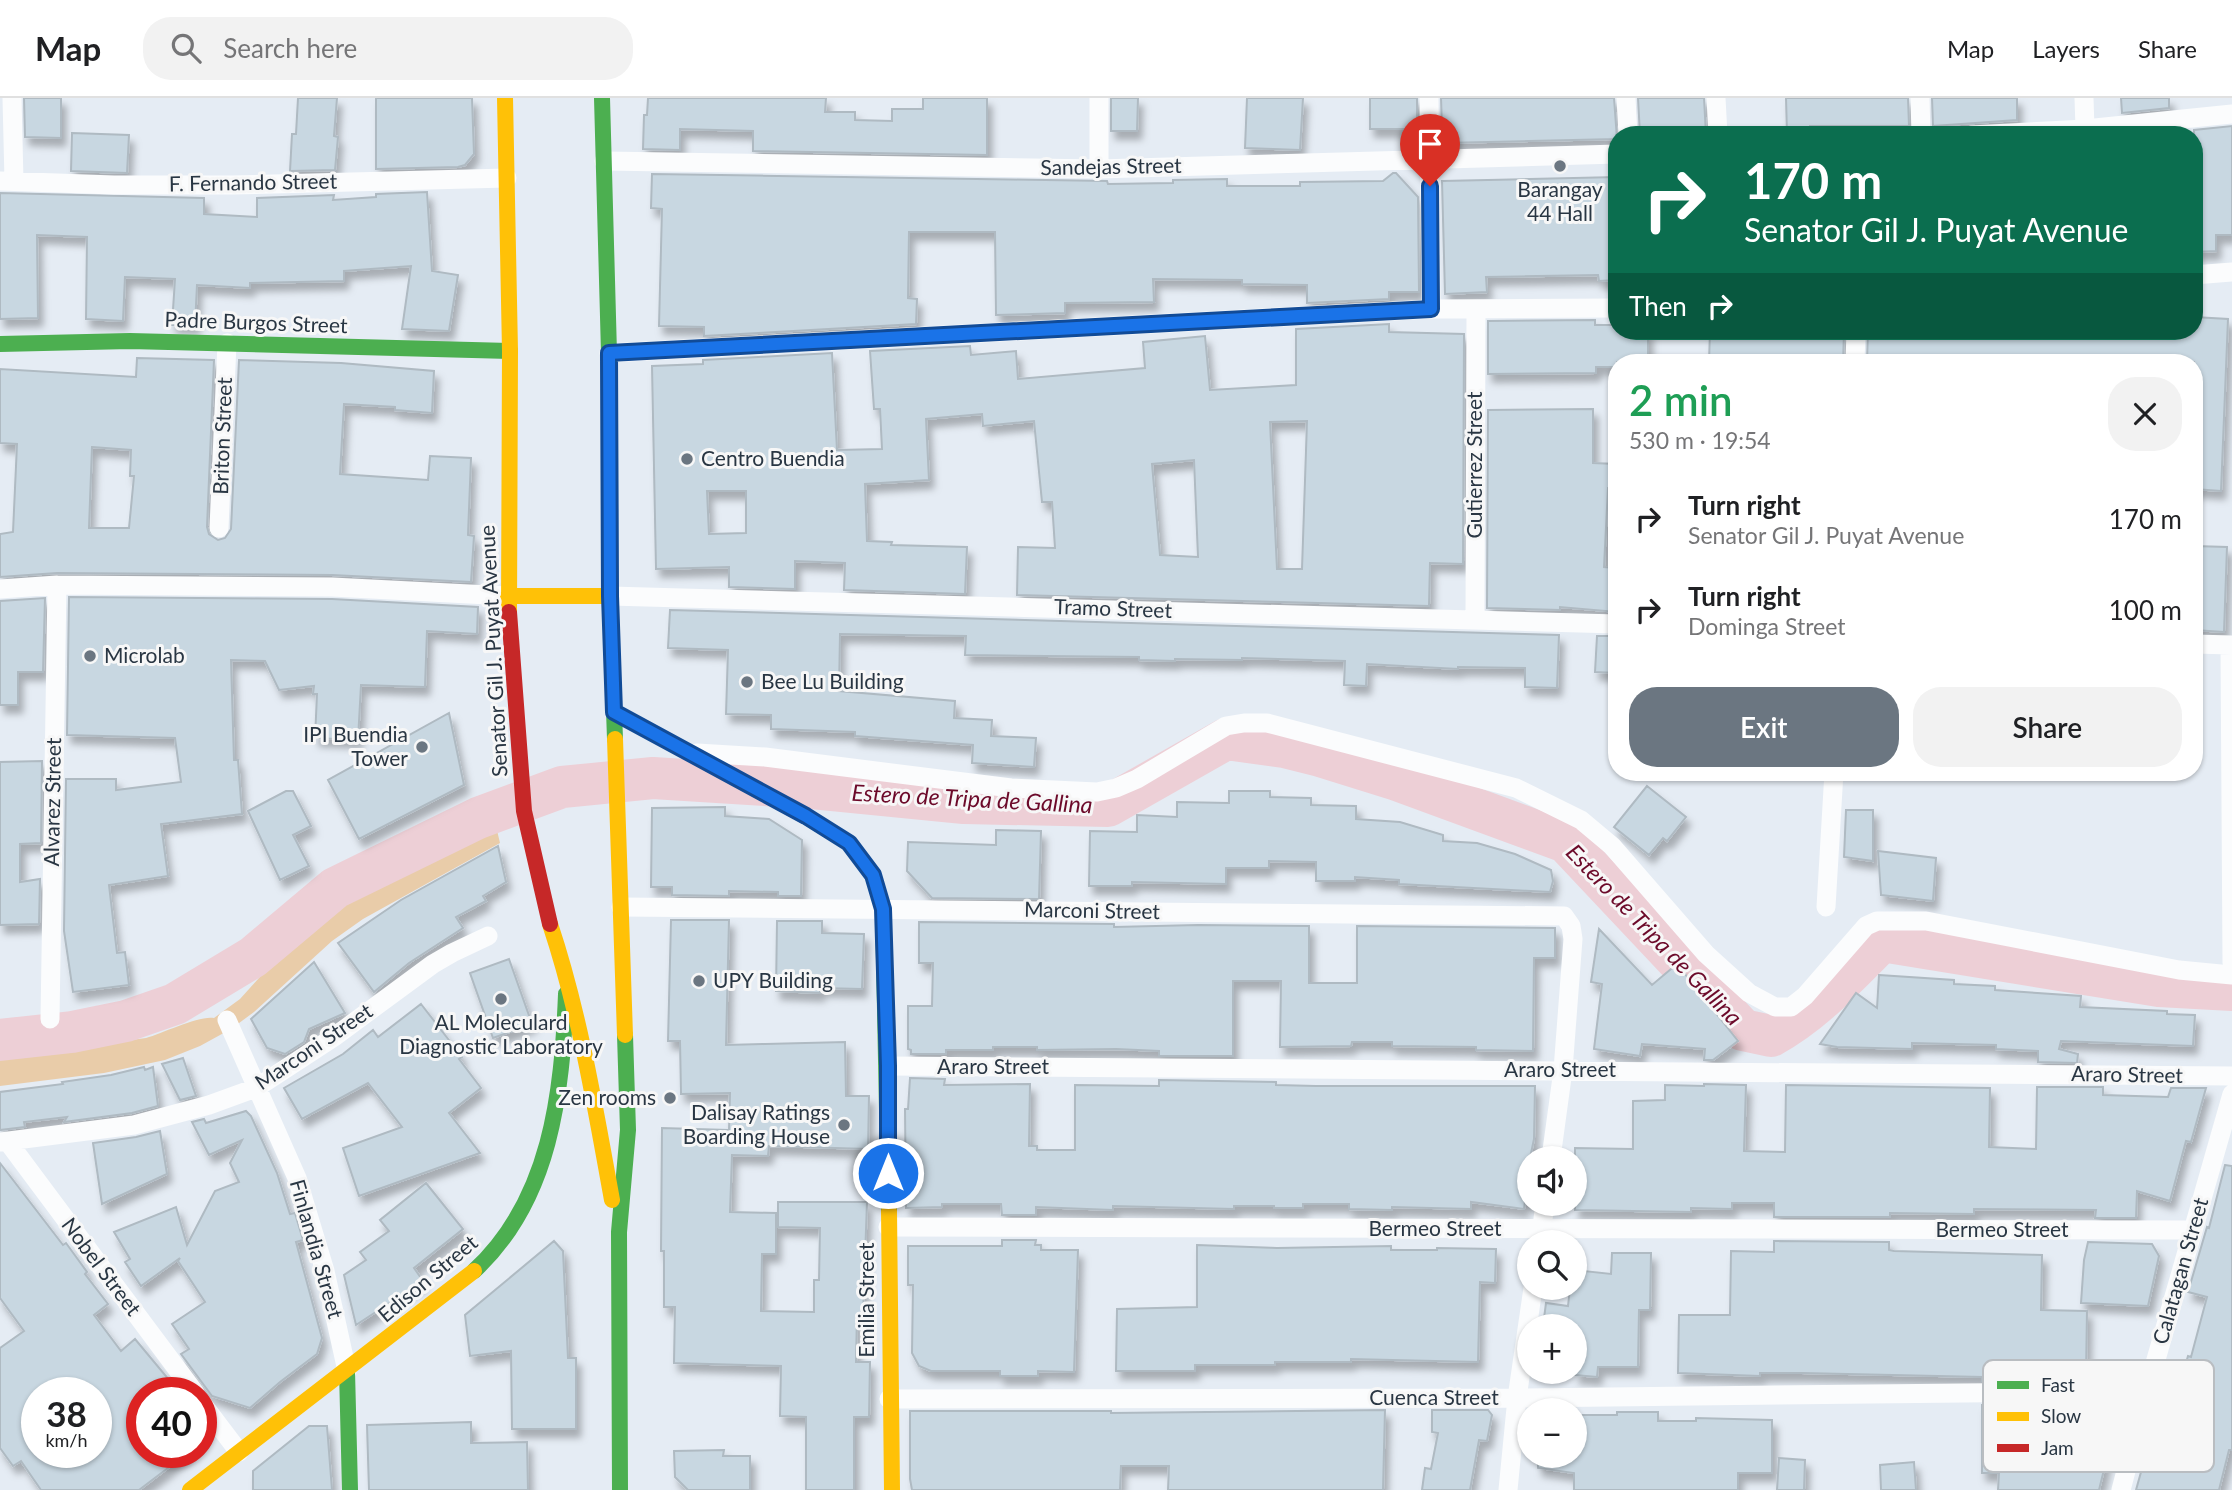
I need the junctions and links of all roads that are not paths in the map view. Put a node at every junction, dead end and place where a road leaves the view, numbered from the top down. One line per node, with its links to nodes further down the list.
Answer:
1 (12, 98): 21 (street)
2 (505, 98): 20 (main road, Senator Gil J. Puyat Avenue)
3 (602, 98): 18 (main road, Senator Gil J. Puyat Avenue)
4 (1099, 98): 19 (street)
5 (1429, 98): 17 (street)
6 (1626, 98): 11 (street)
7 (1716, 98): 12 (street)
8 (1920, 98): 13 (street)
9 (2084, 98): 14 (street)
10 (2232, 114): 15 (street)
11 (1628, 126)
12 (1718, 126)
13 (1921, 126)
14 (2085, 126)
15 (2114, 126)
16 (1608, 154): 17 (street, Sandejas Street)
17 (1430, 160): 19 (street, Sandejas Street); 25 (street)
18 (604, 161): 19 (street, Sandejas Street); 30 (main road, Senator Gil J. Puyat Avenue)
19 (1099, 169)
20 (507, 178): 21 (street, F. Fernando Street); 29 (main road, Senator Gil J. Puyat Avenue)
21 (7, 181)
22 (2232, 272): 23 (street)
23 (2203, 274)
24 (1608, 308): 26 (street)
25 (1431, 309): 26 (street); 30 (street)
26 (1476, 311): 36 (street, Gutierrez Street)
27 (227, 343): 28 (main road, Padre Burgos Street); 29 (main road, Padre Burgos Street); 31 (street, Briton Street)
28 (0, 344)
29 (510, 351): 34 (main road, Senator Gil J. Puyat Avenue)
30 (609, 353): 35 (main road, Senator Gil J. Puyat Avenue)
31 (219, 528)
32 (57, 585): 33 (street); 34 (street); 50 (street, Alvarez Street)
33 (0, 589)
34 (508, 596): 35 (main road); 48 (main road, Senator Gil J. Puyat Avenue)
35 (610, 596): 36 (street, Tramo Street); 40 (main road, Senator Gil J. Puyat Avenue)
36 (1475, 619): 37 (street, Tramo Street)
37 (1608, 624)
38 (2203, 644): 39 (street)
39 (2231, 645): 47 (street)
40 (614, 712): 41 (main road, Emilia Street); 43 (main road, Senator Gil J. Puyat Avenue)
41 (696, 757): 45 (main road, Emilia Street); 49 (street)
42 (1833, 781): 44 (street)
43 (621, 907): 45 (street, Marconi Street); 61 (main road, Senator Gil J. Puyat Avenue)
44 (1826, 907)
45 (883, 909): 52 (main road, Emilia Street); 53 (street, Marconi Street)
46 (488, 936): 55 (street, Marconi Street)
47 (2232, 963)
48 (567, 975): 61 (main road, Senator Gil J. Puyat Avenue); 66 (main road, Edison Street)
49 (2232, 975)
50 (50, 1018)
51 (227, 1020): 55 (street, Finlandia Street)
52 (888, 1066): 53 (street, Araro Street); 59 (main road, Emilia Street)
53 (1563, 1070): 54 (street, Araro Street); 58 (street)
54 (2232, 1076)
55 (256, 1088): 57 (street, Marconi Street); 66 (street, Finlandia Street)
56 (2232, 1094): 60 (street, Calatagan Street)
57 (4, 1142): 67 (street, Nobel Street)
58 (1553, 1146)
59 (888, 1227): 62 (street, Bermeo Street); 70 (main road, Emilia Street)
60 (2193, 1230): 63 (street, Bermeo Street); 65 (street, Calatagan Street)
61 (619, 1232): 76 (main road, Senator Gil J. Puyat Avenue)
62 (1517, 1236)
63 (1587, 1236)
64 (1531, 1300): 69 (street)
65 (2156, 1360)
66 (348, 1371): 72 (main road, Edison Street); 75 (main road, Finlandia Street)
67 (183, 1377)
68 (1983, 1393): 69 (street, Cuenca Street)
69 (1517, 1398): 70 (street, Cuenca Street); 78 (street)
70 (889, 1399): 77 (main road, Emilia Street)
71 (217, 1423): 72 (street)
72 (239, 1452): 74 (main road, Edison Street)
73 (2126, 1472): 79 (street, Calatagan Street)
74 (190, 1490)
75 (350, 1490)
76 (620, 1490)
77 (892, 1490)
78 (1508, 1490)
79 (2121, 1490)

